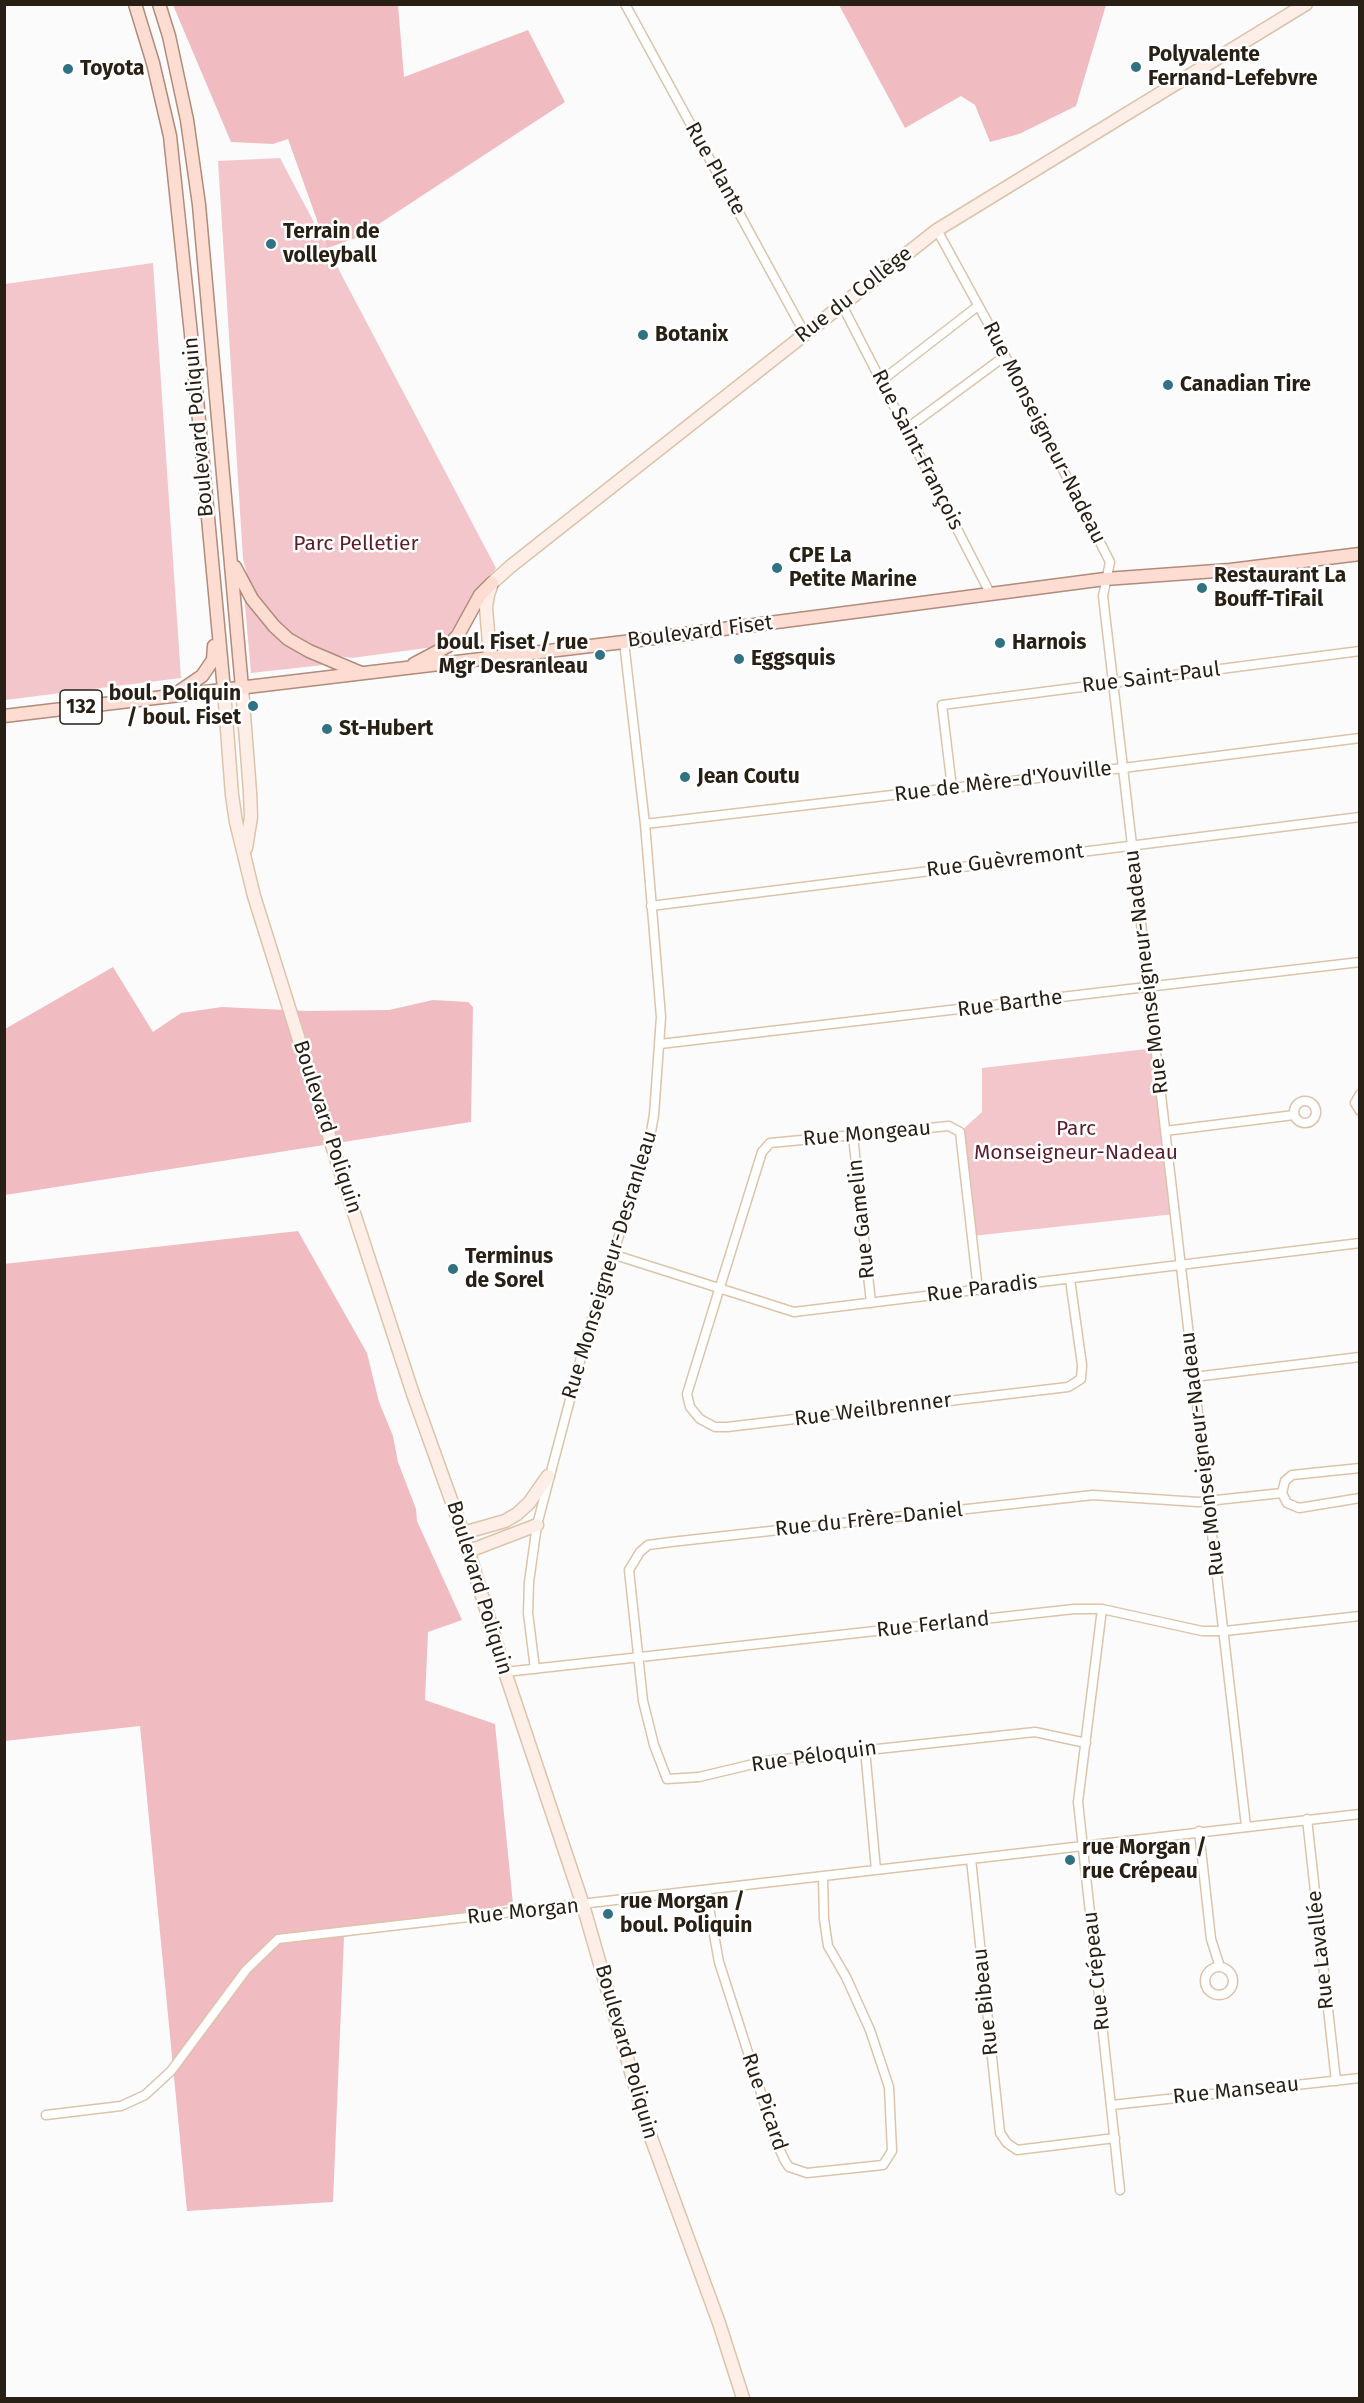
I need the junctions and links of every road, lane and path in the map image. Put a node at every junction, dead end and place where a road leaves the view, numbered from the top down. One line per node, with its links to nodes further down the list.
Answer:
1 (135, 4): 17 (main road, Boulevard Poliquin)
2 (159, 4): 13 (main road, Boulevard Poliquin)
3 (625, 4): 8 (street, Rue Plante)
4 (1306, 4): 5 (street, Rue du Collège)
5 (937, 230): 6 (street, Rue du Collège); 7 (street, Rue Monseigneur-Nadeau)
6 (842, 305): 8 (street, Rue du Collège); 10 (street, Rue Saint-François)
7 (978, 306): 9 (street, Rue Monseigneur-Nadeau); 10 (street)
8 (805, 334): 15 (street, Rue du Collège)
9 (1005, 356): 11 (street); 14 (street, Rue Monseigneur-Nadeau)
10 (881, 381): 11 (street, Rue Saint-François)
11 (906, 429): 16 (street, Rue Saint-François)
12 (1359, 554): 14 (main road, Boulevard Fiset / 132)
13 (232, 562): 22 (main road); 24 (main road, Boulevard Poliquin)
14 (1105, 579): 16 (main road, Boulevard Fiset / 132); 23 (street, Rue Monseigneur-Nadeau)
15 (492, 583): 20 (street); 21 (main road)
16 (991, 595): 18 (main road, Boulevard Fiset / 132)
17 (217, 615): 25 (main road, Boulevard Poliquin); 26 (main road)
18 (624, 642): 20 (main road, Boulevard Fiset / 132); 32 (street, Rue Monseigneur-Desranleau)
19 (1359, 651): 23 (street, Rue Saint-Paul)
20 (490, 657): 21 (main road, Boulevard Fiset / 132)
21 (406, 668): 22 (main road, Boulevard Fiset / 132)
22 (363, 674): 24 (main road, Boulevard Fiset / 132)
23 (1113, 682): 29 (street, Rue Monseigneur-Nadeau); 30 (street, Rue Saint-Paul)
24 (242, 688): 25 (main road, Boulevard Fiset / 132); 34 (street, Boulevard Poliquin)
25 (224, 690): 26 (main road, Boulevard Fiset / 132); 34 (street, Boulevard Poliquin)
26 (175, 694): 27 (main road, Boulevard Fiset / 132)
27 (4, 716)
28 (1359, 738): 29 (street, Rue de Mère-d'Youville)
29 (1123, 768): 30 (street, Rue de Mère-d'Youville); 33 (street, Rue Monseigneur-Nadeau)
30 (952, 788): 32 (street, Rue de Mère-d'Youville)
31 (1359, 817): 33 (street, Rue Guèvremont)
32 (645, 824): 35 (street, Rue Monseigneur-Desranleau)
33 (1132, 845): 35 (street, Rue Guèvremont); 37 (street, Rue Monseigneur-Nadeau)
34 (245, 852): 60 (street, Boulevard Poliquin)
35 (651, 906): 38 (street, Rue Monseigneur-Desranleau)
36 (1359, 962): 37 (street, Rue Barthe)
37 (1148, 987): 38 (street, Rue Barthe); 42 (street, Rue Monseigneur-Nadeau)
38 (660, 1044): 45 (street, Rue Monseigneur-Desranleau)
39 (1359, 1094): 40 (street)
40 (1359, 1111)
41 (1294, 1115): 42 (street)
42 (1165, 1131): 46 (street, Rue Monseigneur-Nadeau)
43 (853, 1136): 48 (street, Rue Mongeau); 49 (street, Rue Mongeau); 50 (street, Rue Gamelin)
44 (1359, 1244): 46 (street, Rue Paradis)
45 (612, 1254): 48 (street, Rue Paradis); 54 (street, Rue Monseigneur-Desranleau)
46 (1181, 1265): 47 (street, Rue Paradis); 52 (street, Rue Monseigneur-Nadeau)
47 (1070, 1279): 48 (street, Rue Weilbrenner); 49 (street, Rue Paradis)
48 (718, 1290): 50 (street, Rue Paradis)
49 (978, 1290): 50 (street, Rue Paradis)
50 (871, 1303)
51 (1359, 1357): 52 (street)
52 (1194, 1377): 57 (street, Rue Monseigneur-Nadeau)
53 (1359, 1468): 55 (street)
54 (548, 1476): 58 (street); 59 (street, Rue Monseigneur-Desranleau)
55 (1282, 1493): 56 (street); 57 (street, Rue du Frère-Daniel)
56 (1359, 1498)
57 (1208, 1501): 64 (street, Rue Monseigneur-Nadeau); 65 (street, Rue du Frère-Daniel)
58 (505, 1521): 59 (street); 60 (street)
59 (537, 1526): 61 (street); 66 (street, Rue Monseigneur-Desranleau)
60 (463, 1533): 61 (street, Boulevard Poliquin)
61 (469, 1551): 67 (street, Boulevard Poliquin)
62 (1102, 1610): 64 (street, Rue Ferland); 65 (street, Rue Ferland); 68 (street, Rue Crépeau)
63 (1359, 1616): 64 (street, Rue Ferland)
64 (1225, 1631): 72 (street, Rue Monseigneur-Nadeau)
65 (637, 1657): 66 (street, Rue Ferland); 69 (street, Rue Péloquin)
66 (535, 1669): 67 (street, Rue Ferland)
67 (505, 1672): 79 (street, Boulevard Poliquin)
68 (1086, 1743): 69 (street, Rue Péloquin); 74 (street, Rue Crépeau)
69 (865, 1749): 76 (street)
70 (1359, 1814): 71 (street, Rue Morgan)
71 (1307, 1819): 72 (street, Rue Morgan); 82 (street, Rue Lavallée)
72 (1246, 1826): 73 (street, Rue Morgan)
73 (1199, 1832): 74 (street, Rue Morgan); 80 (street)
74 (1084, 1845): 75 (street, Rue Morgan); 83 (street, Rue Crépeau)
75 (971, 1859): 76 (street, Rue Morgan); 85 (street, Rue Bibeau)
76 (876, 1870): 77 (street, Rue Morgan)
77 (823, 1877): 78 (street, Rue Morgan); 78 (street, Rue Picard)
78 (706, 1891): 79 (street, Rue Morgan)
79 (583, 1905): 84 (street, Rue Morgan); 87 (street, Boulevard Poliquin)
80 (1220, 1967)
81 (1359, 2078): 82 (street, Rue Manseau)
82 (1336, 2081): 83 (street, Rue Manseau)
83 (1112, 2104): 85 (street, Rue Crépeau)
84 (46, 2115)
85 (1115, 2138): 86 (street, Rue Crépeau)
86 (1120, 2190)
87 (743, 2398)

